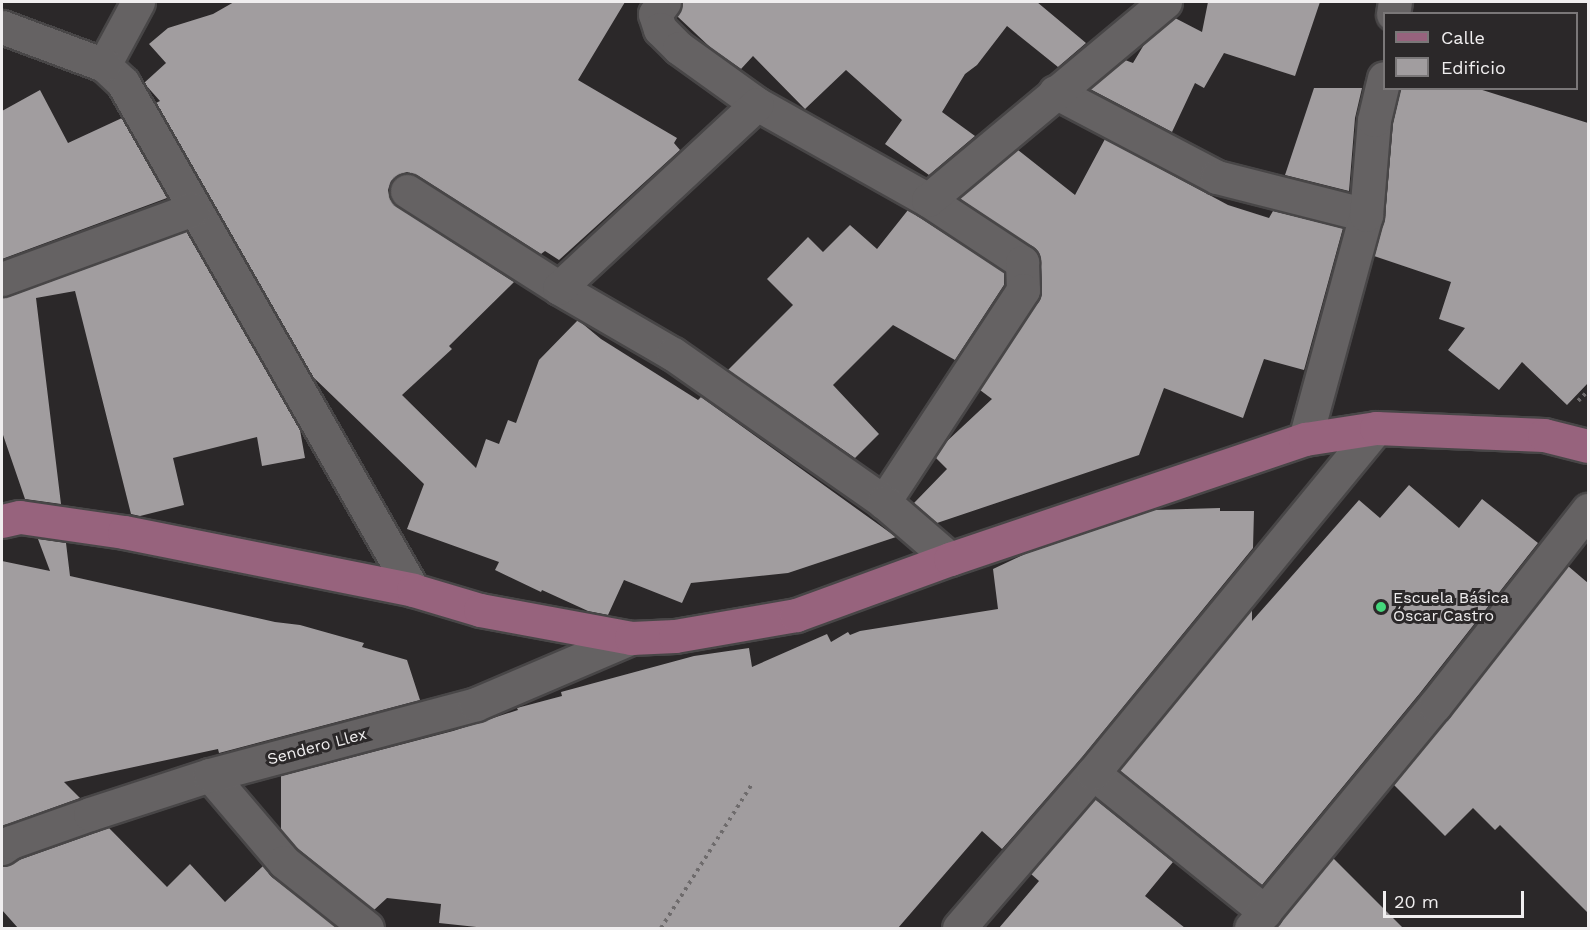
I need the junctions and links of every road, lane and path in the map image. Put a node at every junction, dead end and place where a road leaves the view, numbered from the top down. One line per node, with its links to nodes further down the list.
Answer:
1 (138, 2): 5 (street)
2 (664, 2): 8 (street)
3 (1165, 2): 7 (street)
4 (2, 27): 5 (street)
5 (104, 65): 11 (street)
6 (1383, 82): 12 (street)
7 (1055, 92): 10 (street); 12 (street)
8 (757, 104): 10 (street); 14 (street)
9 (407, 191): 14 (street)
10 (928, 200): 18 (street)
11 (193, 209): 13 (street); 22 (street)
12 (1366, 215): 16 (street)
13 (2, 279)
14 (560, 288): 18 (street)
15 (1376, 428): 16 (main road); 17 (main road); 24 (street)
16 (1305, 439): 21 (main road)
17 (1588, 446)
18 (884, 502): 21 (street)
19 (1588, 510): 28 (street)
20 (2, 521): 22 (main road)
21 (950, 559): 23 (main road)
22 (413, 590): 23 (main road)
23 (631, 638): 25 (street, Sendero Llex)
24 (1093, 773): 28 (street); 31 (street)
25 (210, 775): 27 (street, Sendero Llex); 29 (street)
26 (752, 784): 30 (path)
27 (2, 848)
28 (1258, 920)
29 (367, 928)
30 (661, 928)
31 (959, 928)

